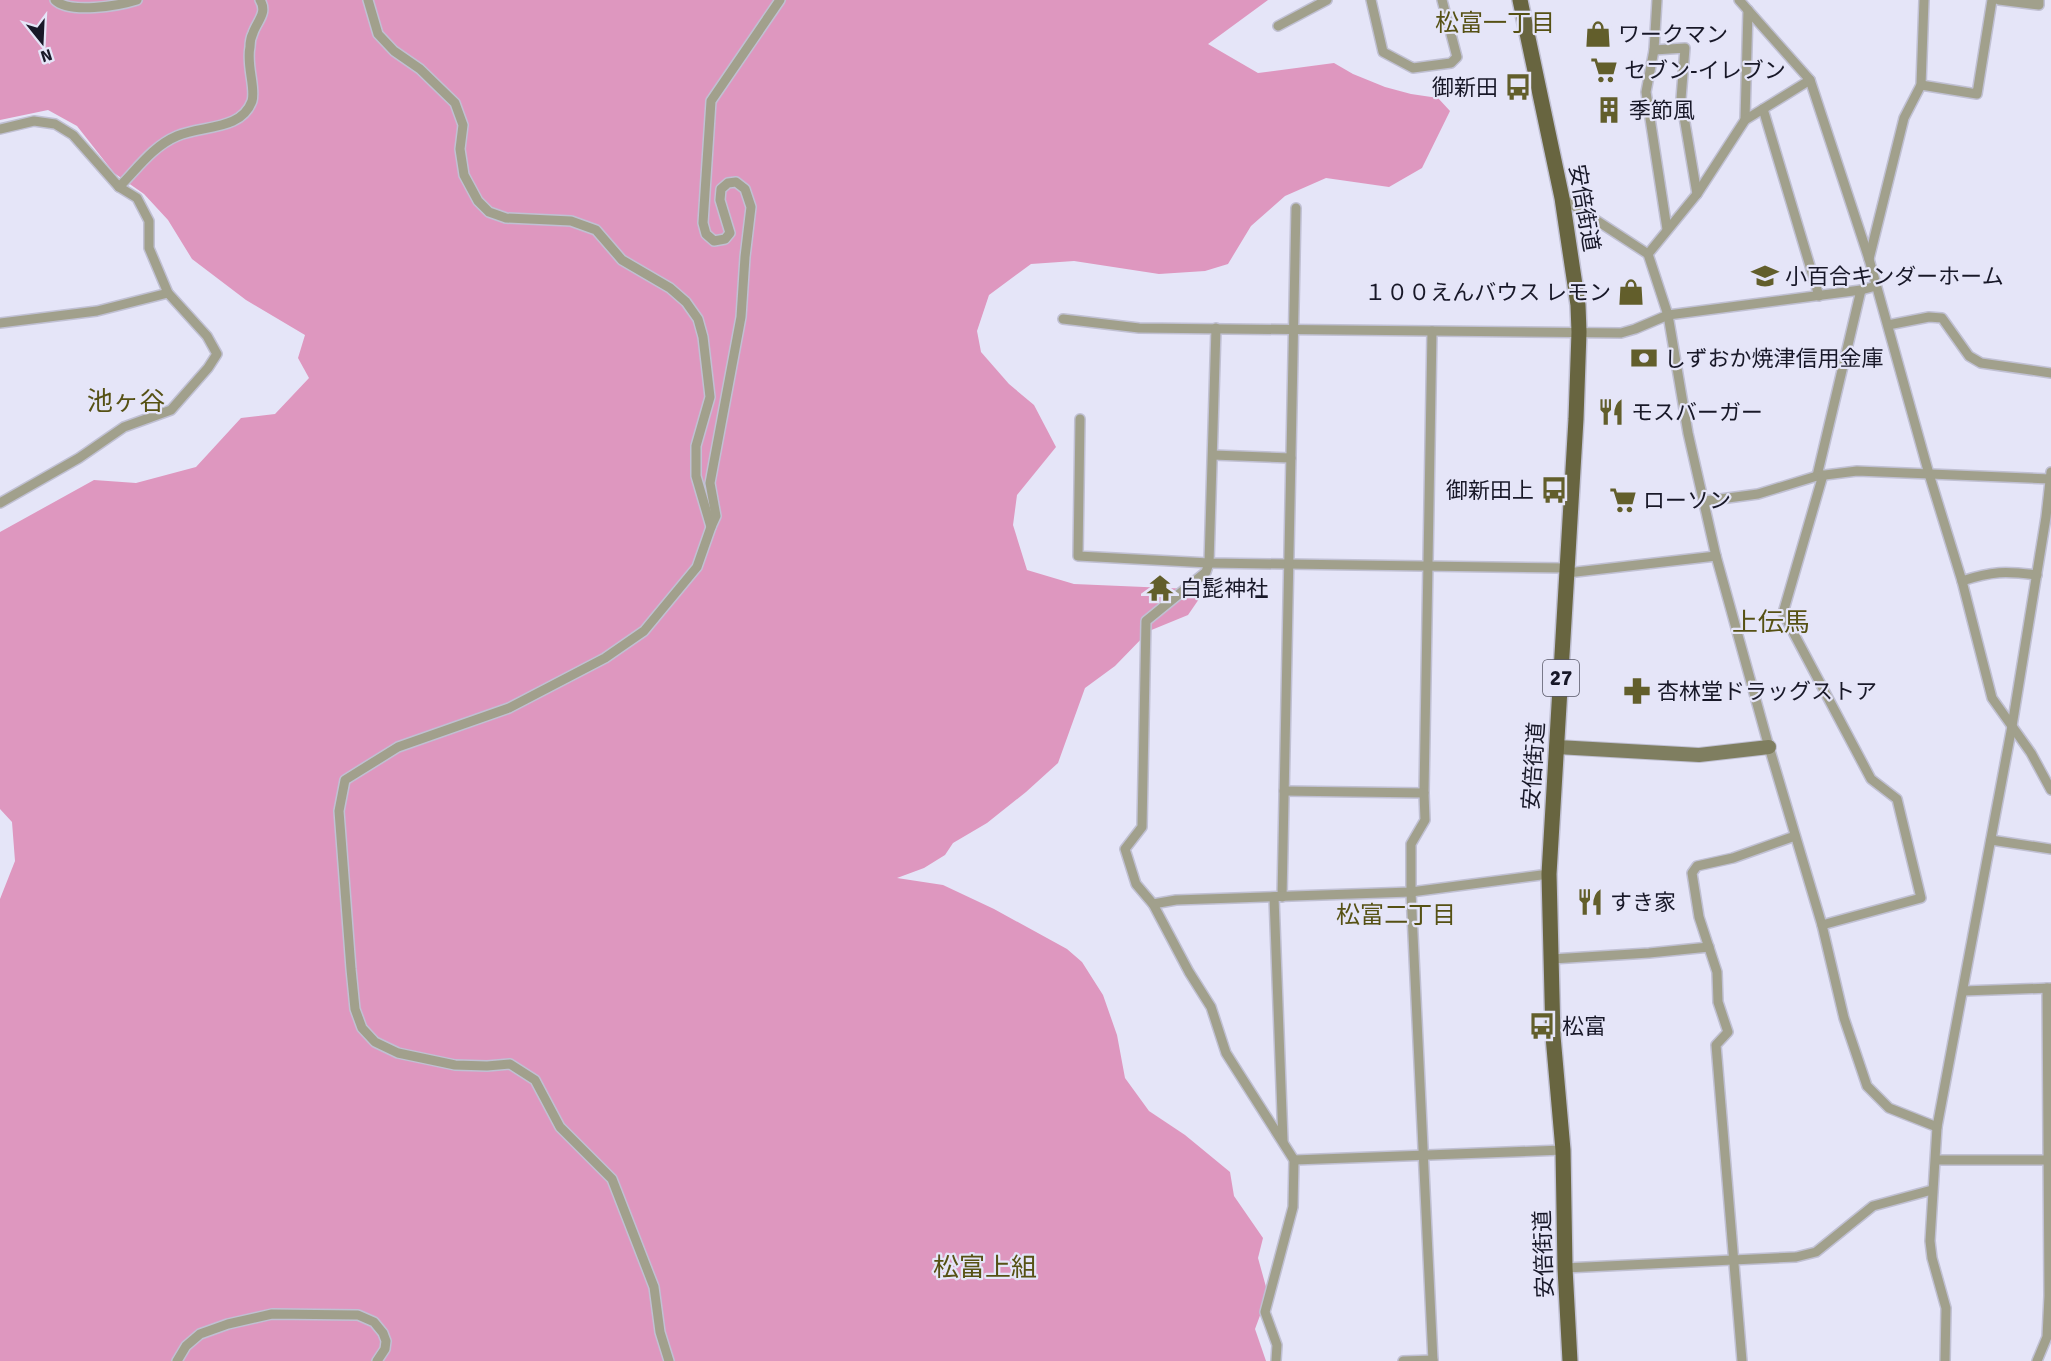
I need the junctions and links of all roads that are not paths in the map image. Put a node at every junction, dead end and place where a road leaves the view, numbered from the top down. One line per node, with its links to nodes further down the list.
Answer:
1 (55, 0): 2 (street)
2 (137, 0)
3 (260, 0): 24 (street)
4 (368, 0): 53 (street)
5 (780, 0): 53 (street)
6 (1327, 0): 17 (street)
7 (1371, 0): 8 (street)
8 (1442, 0)
9 (1521, 0): 26 (main road, 安倍街道 / 27)
10 (1657, 0): 18 (street)
11 (1738, 0): 16 (street)
12 (1924, 0): 20 (street)
13 (1992, 0): 20 (street)
14 (1999, 0): 15 (street)
15 (2039, 0)
16 (1748, 10): 19 (street); 22 (street)
17 (1278, 26)
18 (1654, 50): 25 (street); 28 (street)
19 (1810, 80): 21 (street); 30 (street)
20 (1921, 85): 30 (street)
21 (1763, 109): 22 (street); 34 (street)
22 (1745, 120): 25 (street)
23 (0, 129): 24 (street)
24 (119, 187): 33 (street)
25 (1697, 194): 28 (street)
26 (1562, 198): 29 (street); 42 (main road, 安倍街道 / 27)
27 (1296, 208): 40 (street)
28 (1667, 229): 29 (street)
29 (1648, 254): 35 (street)
30 (1869, 259): 31 (street)
31 (1876, 286): 32 (street); 38 (street)
32 (1861, 290): 34 (street); 48 (street)
33 (168, 293): 37 (street); 51 (street)
34 (1819, 296): 35 (street)
35 (1668, 315): 42 (street); 50 (street)
36 (1063, 318): 39 (street)
37 (0, 323)
38 (1888, 325): 43 (street); 47 (street)
39 (1216, 328): 40 (street); 45 (street)
40 (1293, 329): 41 (street); 46 (street)
41 (1432, 331): 42 (street); 57 (street)
42 (1579, 332): 58 (main road, 安倍街道 / 27)
43 (2051, 373)
44 (1080, 419): 55 (street)
45 (1213, 455): 46 (street); 55 (street)
46 (1291, 458): 56 (street)
47 (1929, 474): 48 (street); 49 (street); 60 (street)
48 (1820, 475): 50 (street); 74 (street)
49 (2051, 476): 52 (street)
50 (1705, 501): 54 (street)
51 (0, 503)
52 (2048, 517): 59 (street)
53 (711, 527): 93 (street)
54 (1716, 556): 58 (street); 63 (street)
55 (1209, 563): 56 (street); 73 (street)
56 (1288, 565): 57 (street); 65 (street)
57 (1428, 566): 58 (street); 66 (street)
58 (1568, 571): 62 (main road, 安倍街道 / 27)
59 (2037, 575): 60 (street); 61 (street)
60 (1962, 581): 61 (street)
61 (2012, 726): 64 (street); 68 (street)
62 (1557, 747): 63 (street); 70 (main road, 安倍街道 / 27)
63 (1769, 747): 67 (street)
64 (2051, 790)
65 (1284, 791): 66 (street); 72 (street)
66 (1424, 793): 71 (street)
67 (1795, 836): 74 (street); 75 (street)
68 (1991, 840): 69 (street); 78 (street)
69 (2051, 849)
70 (1549, 874): 71 (street); 76 (main road, 安倍街道 / 27)
71 (1411, 892): 72 (street); 82 (street)
72 (1278, 897): 73 (street); 80 (street)
73 (1153, 904): 80 (street)
74 (1822, 925): 79 (street)
75 (1709, 947): 76 (street); 87 (street)
76 (1552, 959): 81 (main road, 安倍街道 / 27)
77 (2049, 988): 78 (street); 85 (street)
78 (1963, 991): 79 (street)
79 (1937, 1126): 84 (street)
80 (1284, 1143): 83 (street)
81 (1563, 1150): 82 (street); 88 (main road, 安倍街道 / 27)
82 (1425, 1154): 83 (street); 90 (street)
83 (1294, 1160): 94 (street)
84 (1936, 1160): 85 (street); 86 (street)
85 (2050, 1160): 89 (street)
86 (1932, 1190): 87 (street); 98 (street)
87 (1732, 1261): 88 (street); 97 (street)
88 (1565, 1268): 96 (main road, 安倍街道 / 27)
89 (2050, 1296): 99 (street)
90 (1433, 1360): 95 (street)
91 (177, 1361): 92 (street)
92 (377, 1361)
93 (669, 1361)
94 (1276, 1361)
95 (1403, 1361)
96 (1570, 1361)
97 (1742, 1361)
98 (1945, 1361)
99 (2037, 1361)

